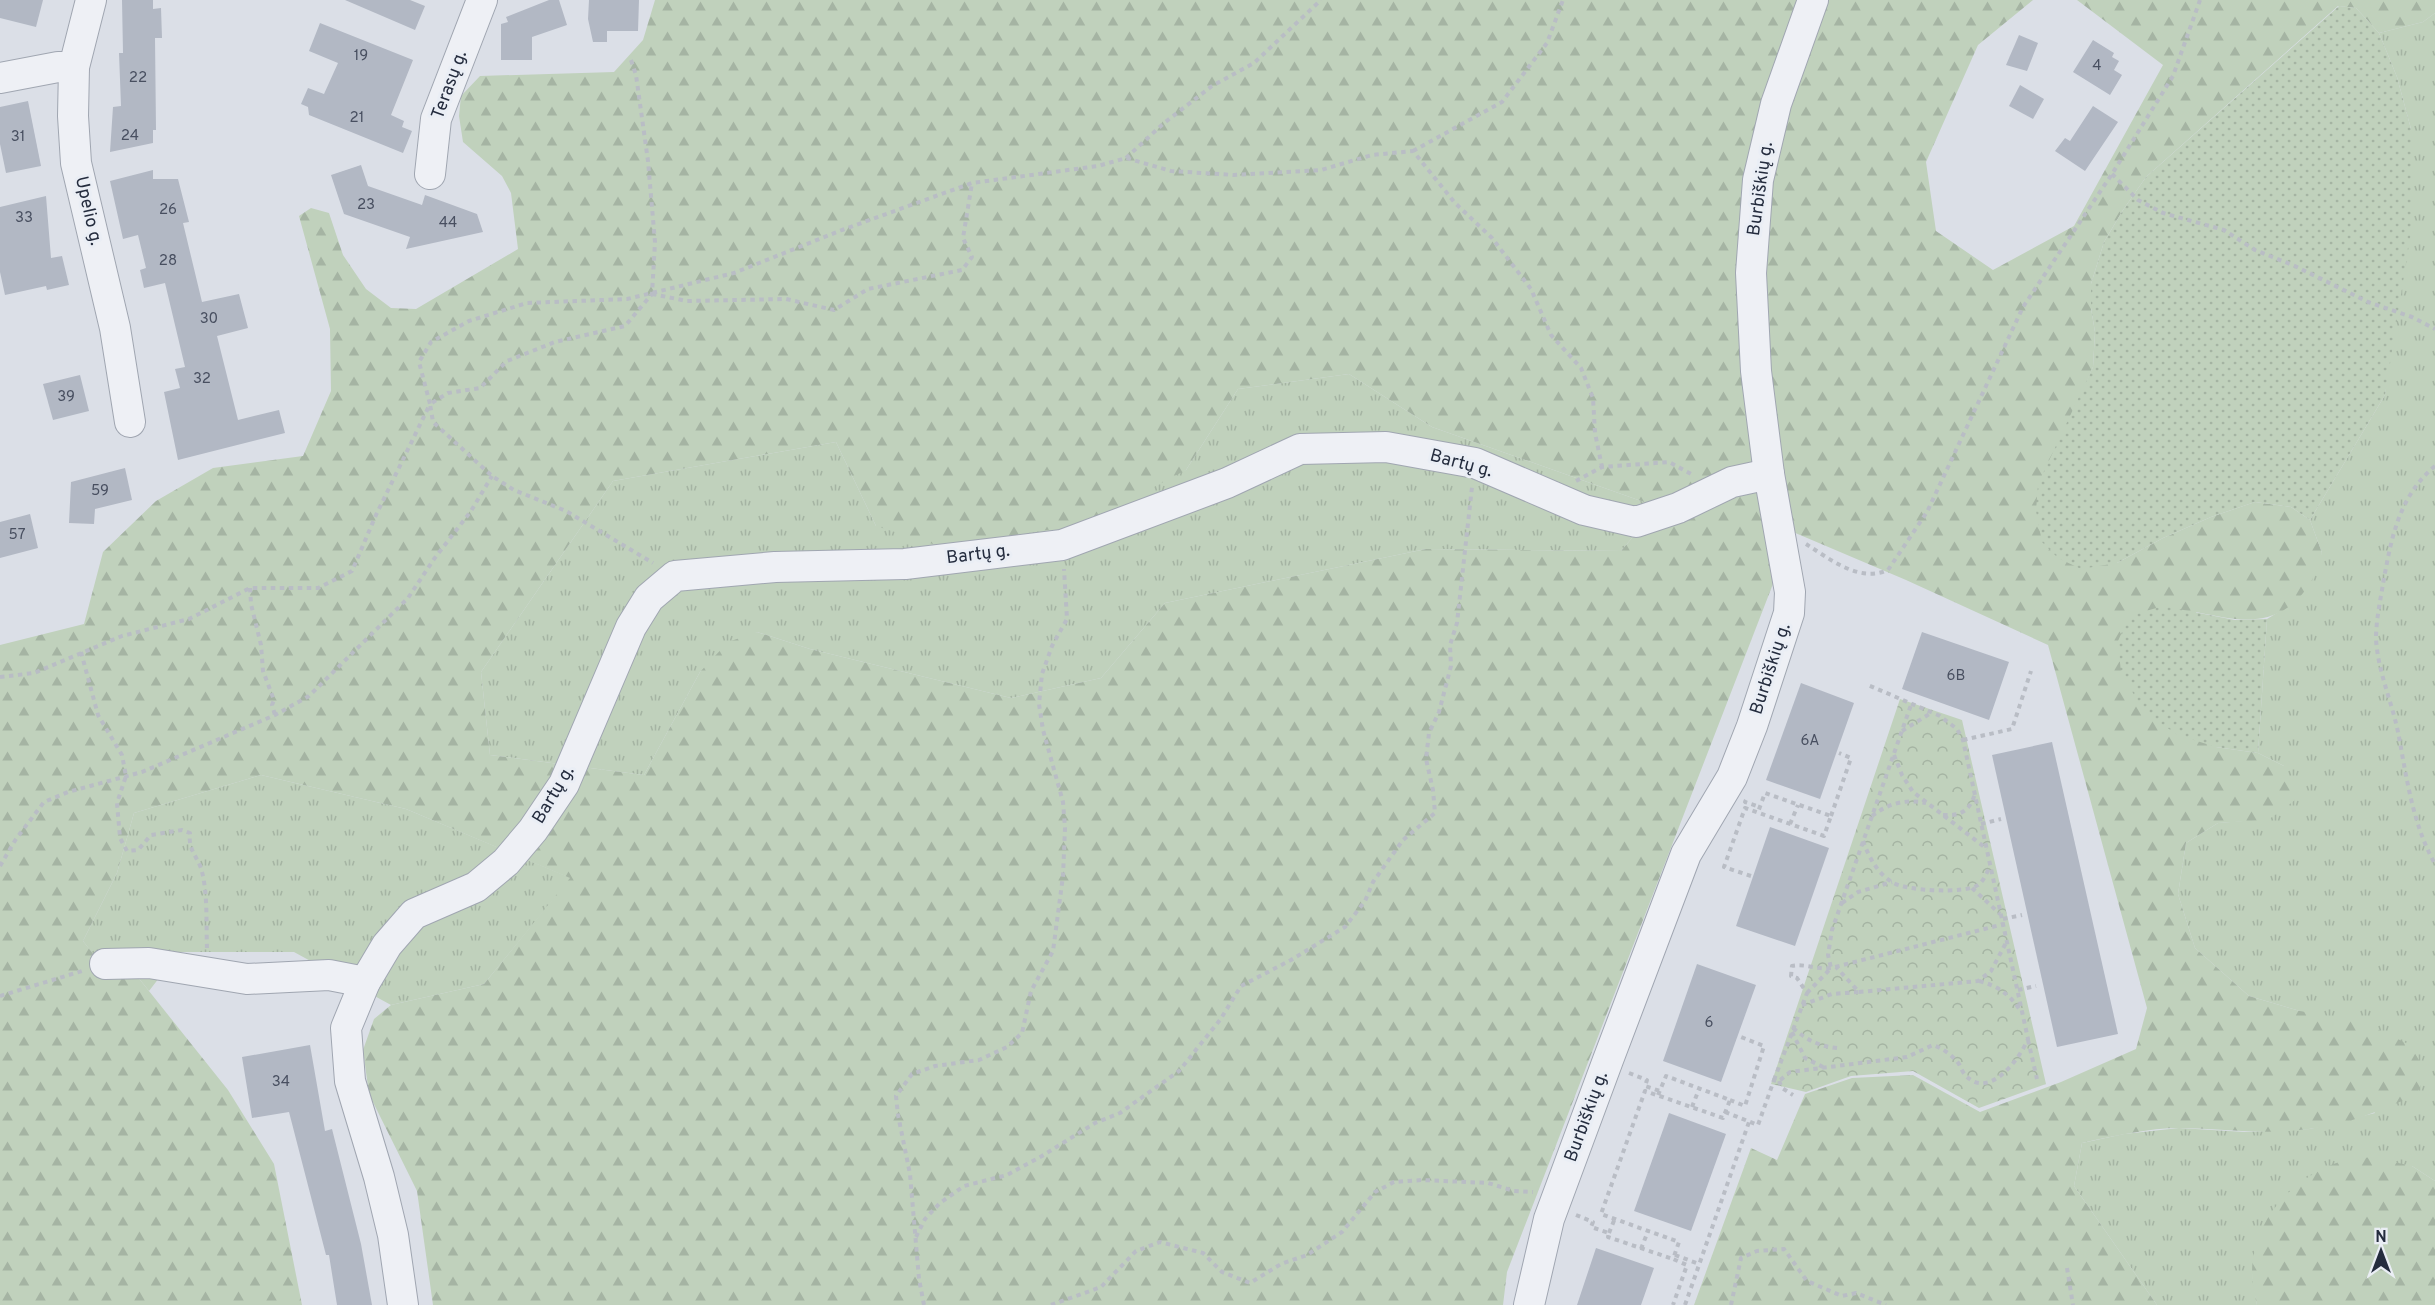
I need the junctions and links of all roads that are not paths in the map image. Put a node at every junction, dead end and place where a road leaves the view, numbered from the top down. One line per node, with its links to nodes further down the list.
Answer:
1 (91, 0): 4 (street, Upelio g.)
2 (482, 0): 6 (street, Terasų g.)
3 (1813, 0): 8 (street, Burbiškių g.)
4 (74, 66): 5 (street); 7 (street, Upelio g.)
5 (0, 78)
6 (430, 174)
7 (130, 422)
8 (1769, 474): 10 (street, Bartų g.); 12 (street, Burbiškių g.)
9 (105, 964): 10 (street)
10 (365, 982): 11 (street, Bartų g.)
11 (403, 1305)
12 (1529, 1305)

